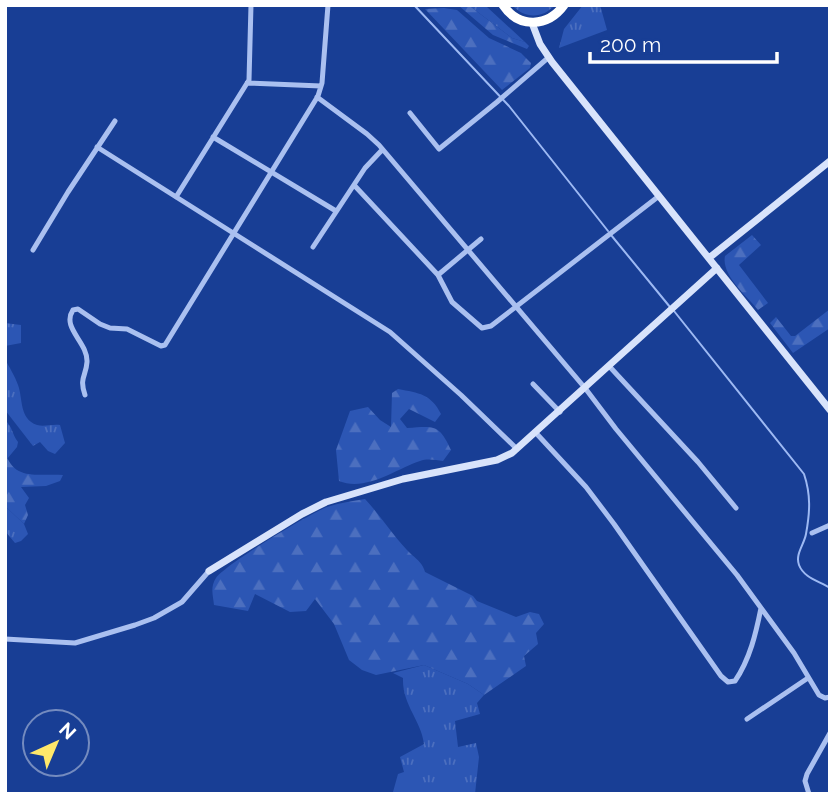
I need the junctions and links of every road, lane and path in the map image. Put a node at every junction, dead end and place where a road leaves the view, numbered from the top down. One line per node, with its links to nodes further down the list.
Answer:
1 (251, 5): 7 (street)
2 (328, 5): 8 (street)
3 (564, 5): 5 (highway)
4 (502, 7): 5 (highway)
5 (532, 23): 6 (street)
6 (548, 57): 10 (street); 18 (street)
7 (247, 83): 8 (street); 12 (street)
8 (321, 86): 9 (street)
9 (317, 97): 14 (street); 16 (street)
10 (410, 113)
11 (115, 121): 13 (street)
12 (213, 137): 16 (street); 19 (street)
13 (97, 147): 19 (street); 24 (street)
14 (382, 150): 17 (street); 25 (street)
15 (830, 161): 26 (street)
16 (272, 172): 20 (street); 21 (street)
17 (354, 185): 20 (street); 28 (street)
18 (659, 196): 26 (street); 29 (street)
19 (176, 197): 21 (street)
20 (336, 211): 23 (street)
21 (235, 232): 33 (street); 37 (street)
22 (481, 239): 25 (street)
23 (313, 247)
24 (33, 250)
25 (468, 251): 28 (street); 29 (street)
26 (709, 258): 27 (street)
27 (717, 268): 30 (street); 34 (street)
28 (439, 275): 29 (street)
29 (516, 307): 32 (street)
30 (609, 366): 32 (street); 38 (street)
31 (533, 384): 35 (street)
32 (585, 388): 35 (street); 42 (street)
33 (85, 395)
34 (830, 410)
35 (559, 412): 36 (street)
36 (536, 433): 37 (street); 42 (street)
37 (517, 449): 41 (street)
38 (736, 508)
39 (830, 525): 40 (street)
40 (812, 533)
41 (209, 571): 43 (street)
42 (761, 608): 44 (street)
43 (5, 639)
44 (808, 678): 45 (street); 46 (street)
45 (830, 697)
46 (747, 719)
47 (830, 733): 48 (street)
48 (809, 794)

